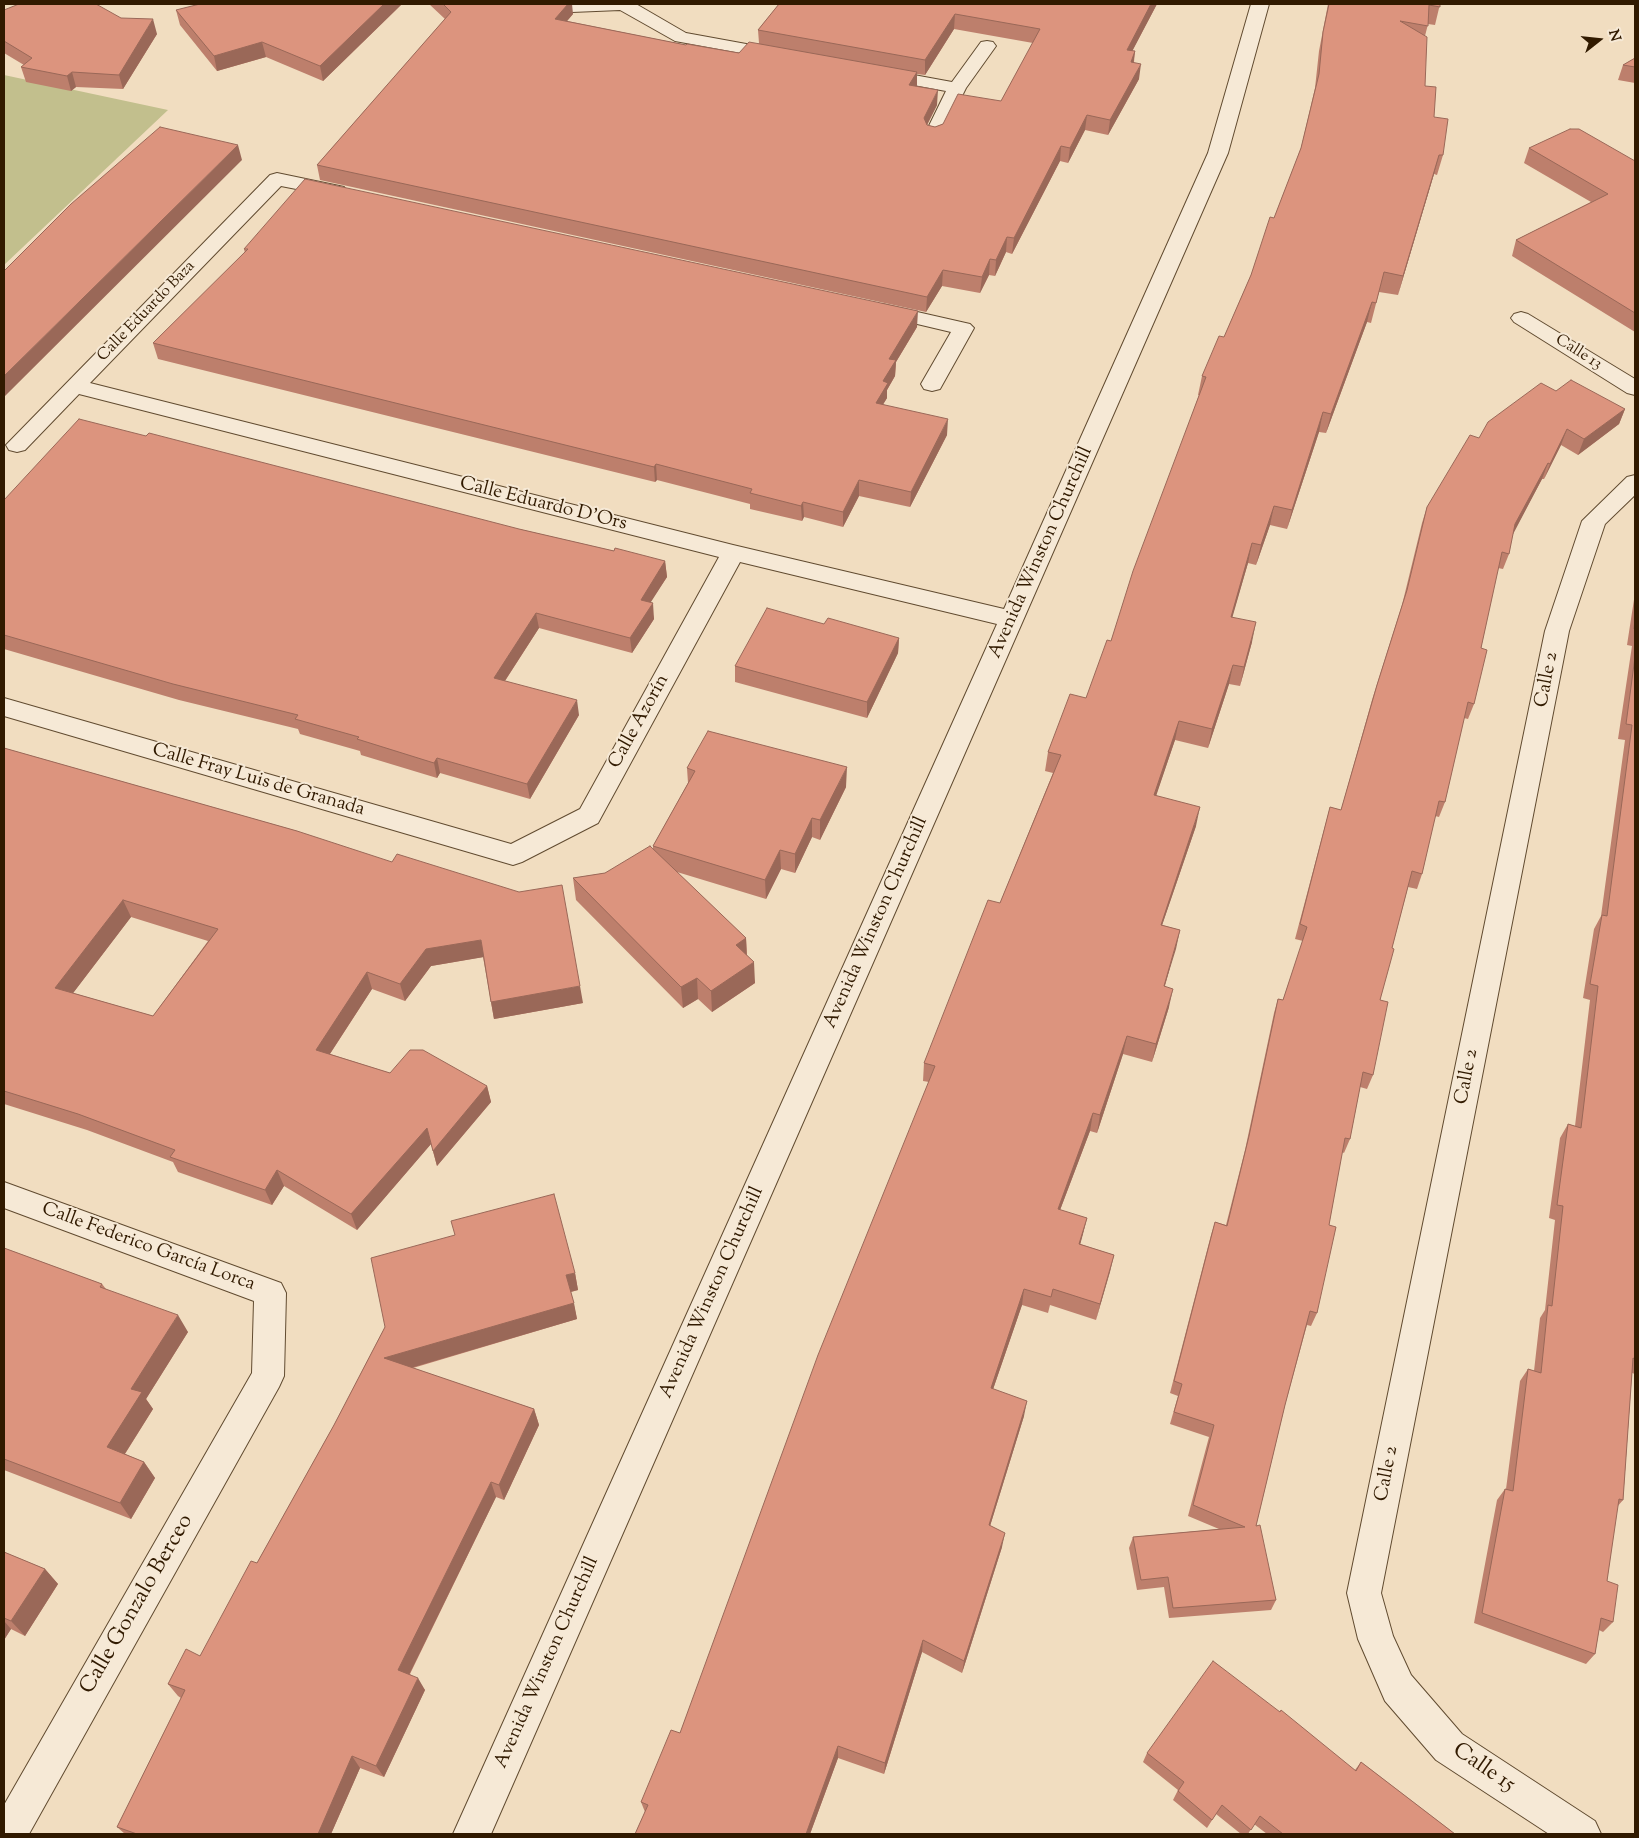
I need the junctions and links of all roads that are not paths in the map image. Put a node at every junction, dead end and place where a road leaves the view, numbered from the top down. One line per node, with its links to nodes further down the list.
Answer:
1 (535, 4): 2 (street)
2 (625, 4): 5 (street)
3 (1260, 4): 18 (street, Avenida Winston Churchill)
4 (987, 46): 7 (street)
5 (795, 58)
6 (862, 70): 7 (street)
7 (957, 88): 8 (street)
8 (934, 134)
9 (355, 195): 13 (street, Calle Eduardo Baza)
10 (867, 306): 12 (street)
11 (1521, 318): 14 (street, Calle 13)
12 (932, 384)
13 (75, 386): 15 (street, Calle Eduardo Baza); 17 (street, Calle Eduardo D'Ors)
14 (1635, 388)
15 (17, 445)
16 (1635, 482): 23 (street, Calle 2)
17 (733, 553): 18 (street, Calle Eduardo D'Ors); 20 (street, Calle Azorín)
18 (1012, 619): 25 (street, Avenida Winston Churchill)
19 (4, 707): 20 (street, Calle Fray Luis de Granada)
20 (513, 855)
21 (4, 1195): 22 (street, Calle Federico García Lorca)
22 (268, 1376): 24 (street, Calle Gonzalo Berceo)
23 (1398, 1688): 26 (street, Calle 15)
24 (8, 1834)
25 (472, 1834)
26 (1582, 1834)

